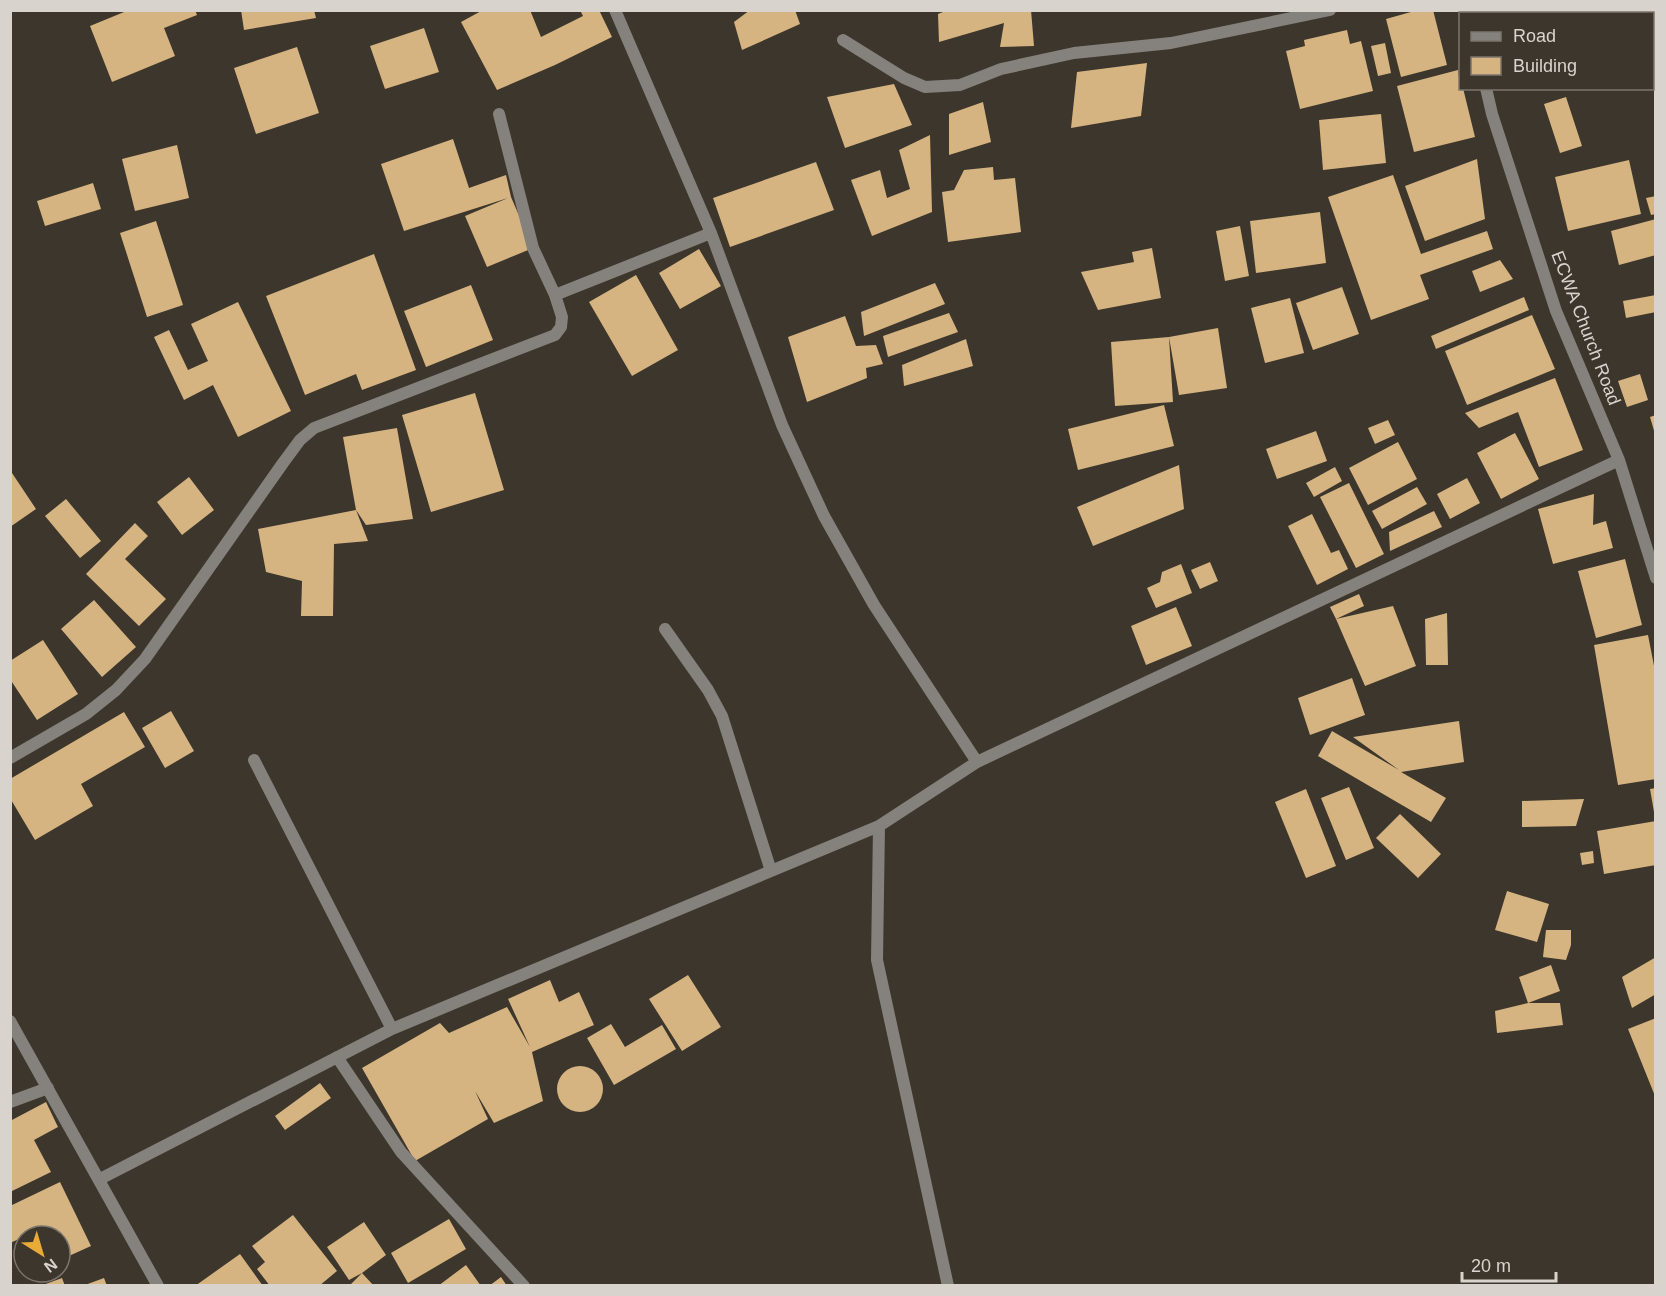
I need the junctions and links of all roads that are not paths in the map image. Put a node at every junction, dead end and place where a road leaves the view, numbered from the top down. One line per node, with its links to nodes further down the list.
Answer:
1 (615, 10): 6 (street)
2 (1330, 10): 3 (street)
3 (843, 40)
4 (1486, 90): 8 (street, ECWA Church Road)
5 (499, 114): 7 (street)
6 (711, 234): 7 (street); 13 (street)
7 (555, 295): 11 (street)
8 (1619, 460): 9 (street, ECWA Church Road); 13 (street)
9 (1656, 578)
10 (665, 630): 15 (street)
11 (10, 758)
12 (254, 760): 17 (street)
13 (977, 762): 14 (street)
14 (879, 826): 15 (street); 24 (street)
15 (771, 871): 17 (street)
16 (10, 1021): 19 (street)
17 (392, 1029): 18 (street)
18 (337, 1057): 21 (street); 23 (street)
19 (48, 1088): 20 (street); 21 (street)
20 (10, 1102)
21 (100, 1179): 22 (street)
22 (158, 1286)
23 (524, 1286)
24 (948, 1286)

